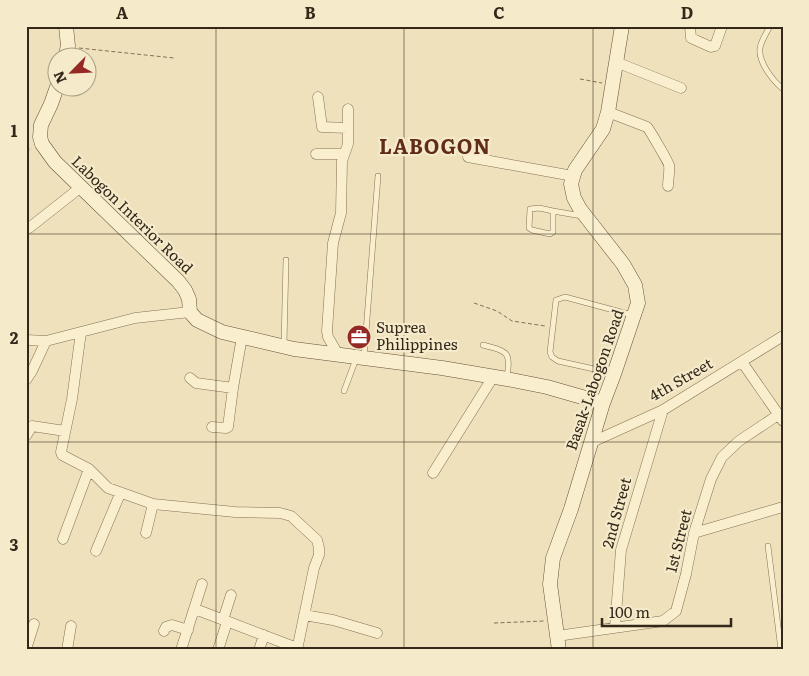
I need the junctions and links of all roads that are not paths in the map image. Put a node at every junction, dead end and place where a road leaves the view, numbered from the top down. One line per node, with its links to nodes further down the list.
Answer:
1 (66, 26): 6 (street)
2 (622, 26): 7 (street)
3 (690, 26): 4 (street)
4 (722, 26)
5 (770, 26): 9 (lane)
6 (67, 48)
7 (616, 62): 8 (street); 13 (street)
8 (681, 88)
9 (783, 89)
10 (318, 97): 14 (street)
11 (53, 98): 21 (street, Labogon Interior Road)
12 (348, 109): 14 (street)
13 (608, 112): 19 (street); 20 (street)
14 (348, 128): 16 (street)
15 (316, 154): 16 (street)
16 (343, 154): 35 (street)
17 (468, 156): 19 (street)
18 (378, 176): 36 (lane)
19 (573, 176): 23 (street, Basak-Labogon Road)
20 (668, 186)
21 (80, 187): 24 (street); 26 (street, Labogon Interior Road)
22 (553, 211): 22 (lane); 23 (lane)
23 (585, 216): 27 (street, Basak-Labogon Road)
24 (29, 228)
25 (286, 260): 34 (lane)
26 (190, 312): 28 (street); 30 (street)
27 (635, 316): 38 (street, Basak-Labogon Road); 38 (lane)
28 (81, 332): 32 (street); 49 (street)
29 (783, 336): 37 (street, 4th Street)
30 (242, 337): 34 (street); 43 (street)
31 (26, 340): 32 (street)
32 (46, 341): 41 (street)
33 (483, 345): 42 (lane)
34 (284, 347): 35 (street)
35 (339, 356): 36 (street)
36 (360, 358): 39 (street); 44 (lane)
37 (742, 362): 46 (street, 4th Street); 47 (street)
38 (614, 374): 45 (street, Basak-Labogon Road)
39 (493, 377): 42 (street); 53 (street)
40 (190, 378): 43 (street)
41 (26, 380)
42 (507, 380): 45 (street)
43 (233, 388): 48 (street)
44 (344, 391)
45 (602, 403): 51 (street, Basak-Labogon Road)
46 (663, 410): 51 (street, 4th Street); 69 (street, 2nd Street)
47 (781, 418): 58 (street, 1st Street)
48 (212, 427)
49 (65, 431): 50 (street); 52 (street)
50 (26, 436)
51 (590, 443): 74 (street, Basak-Labogon Road)
52 (89, 469): 54 (street); 59 (street)
53 (433, 473)
54 (120, 494): 55 (street); 61 (street)
55 (153, 504): 57 (street); 65 (street)
56 (783, 507): 58 (street)
57 (146, 533)
58 (694, 533): 69 (street, 1st Street)
59 (63, 539)
60 (768, 546): 81 (lane)
61 (96, 551)
62 (202, 584): 64 (street)
63 (231, 595): 66 (street)
64 (195, 609): 66 (street); 70 (street)
65 (304, 615): 72 (street); 76 (street)
66 (225, 621): 73 (street); 79 (street)
67 (34, 624): 75 (street)
68 (71, 626): 77 (street)
69 (615, 627): 74 (street, 1st Street)
70 (188, 630): 71 (street); 78 (street)
71 (164, 631)
72 (377, 633)
73 (264, 635): 76 (street); 80 (street)
74 (558, 643)
75 (26, 649)
76 (297, 649)
77 (67, 650)
78 (181, 650)
79 (218, 650)
80 (259, 650)
81 (781, 650)

